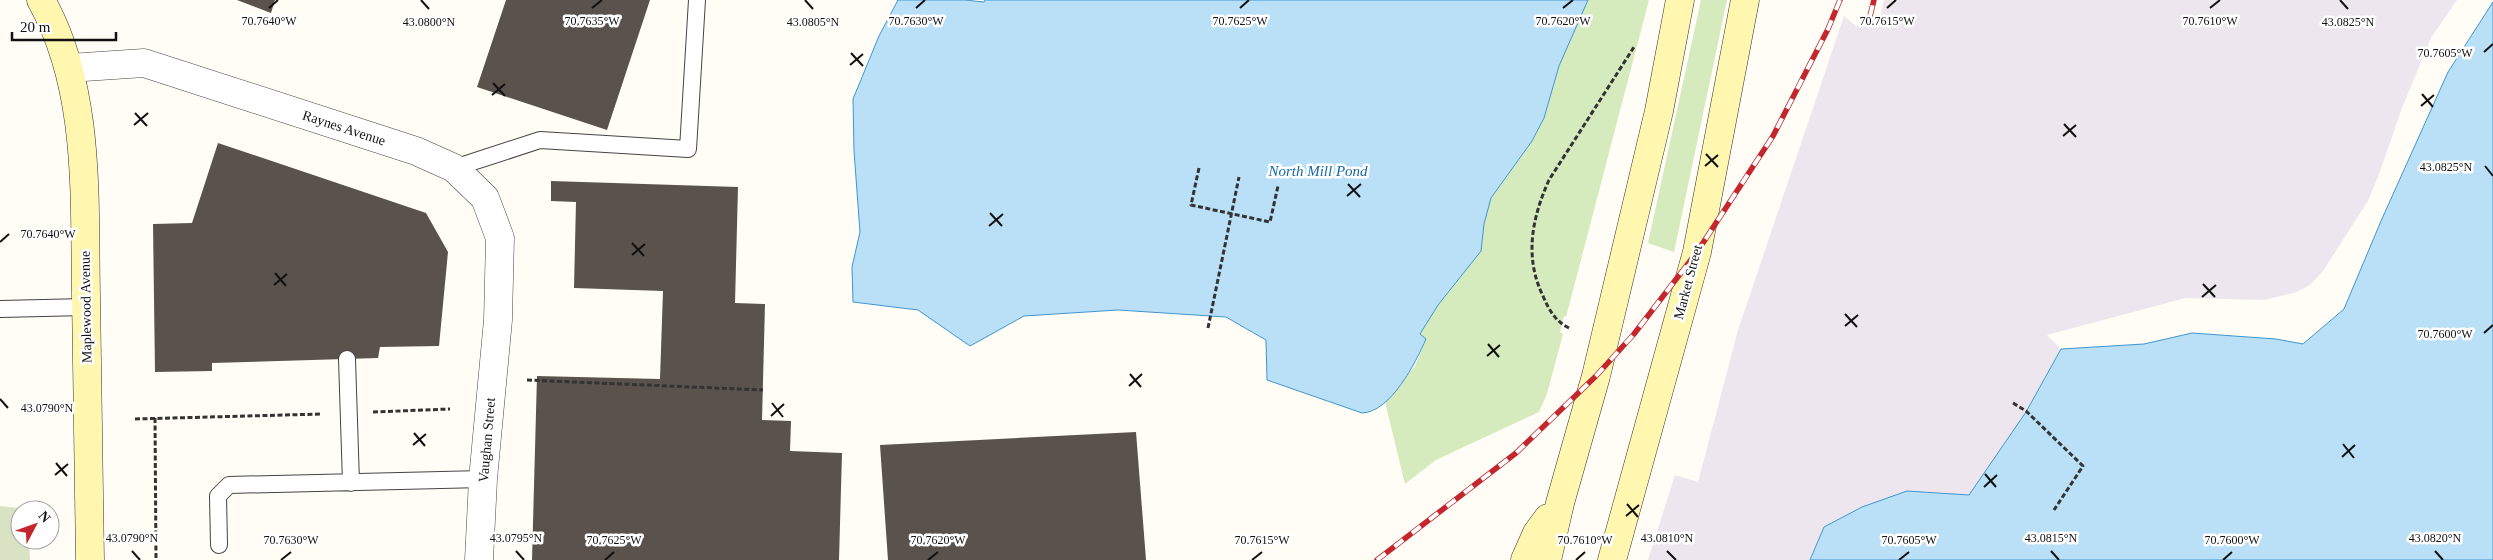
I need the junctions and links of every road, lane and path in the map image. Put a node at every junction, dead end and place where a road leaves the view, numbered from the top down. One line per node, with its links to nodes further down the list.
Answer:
1 (41, 0): 6 (main road, Maplewood Avenue)
2 (697, 0): 7 (lane)
3 (1680, 0): 27 (main road)
4 (1745, 0): 35 (main road, Market Street)
5 (1634, 47): 16 (path)
6 (69, 68): 7 (street, Raynes Avenue); 12 (main road, Maplewood Avenue)
7 (454, 168): 14 (street, Raynes Avenue)
8 (1199, 168): 11 (path)
9 (1239, 177): 11 (path)
10 (1278, 186): 11 (path)
11 (1232, 214): 15 (path)
12 (86, 307): 13 (lane); 30 (main road, Maplewood Avenue)
13 (0, 309)
14 (498, 320): 25 (street, Vaughan Street)
15 (1208, 328)
16 (1569, 328)
17 (346, 359): 22 (lane)
18 (526, 380): 19 (path)
19 (763, 390)
20 (2013, 403): 28 (path)
21 (450, 409): 22 (path)
22 (348, 413): 23 (path); 26 (lane)
23 (155, 418): 24 (path); 31 (path)
24 (135, 419)
25 (482, 480): 26 (lane); 32 (street, Vaughan Street)
26 (351, 483): 29 (lane)
27 (1560, 503): 33 (main road); 34 (main road)
28 (2054, 510)
29 (219, 545)
30 (90, 560)
31 (156, 560)
32 (479, 560)
33 (1525, 560)
34 (1547, 560)
35 (1612, 560)

